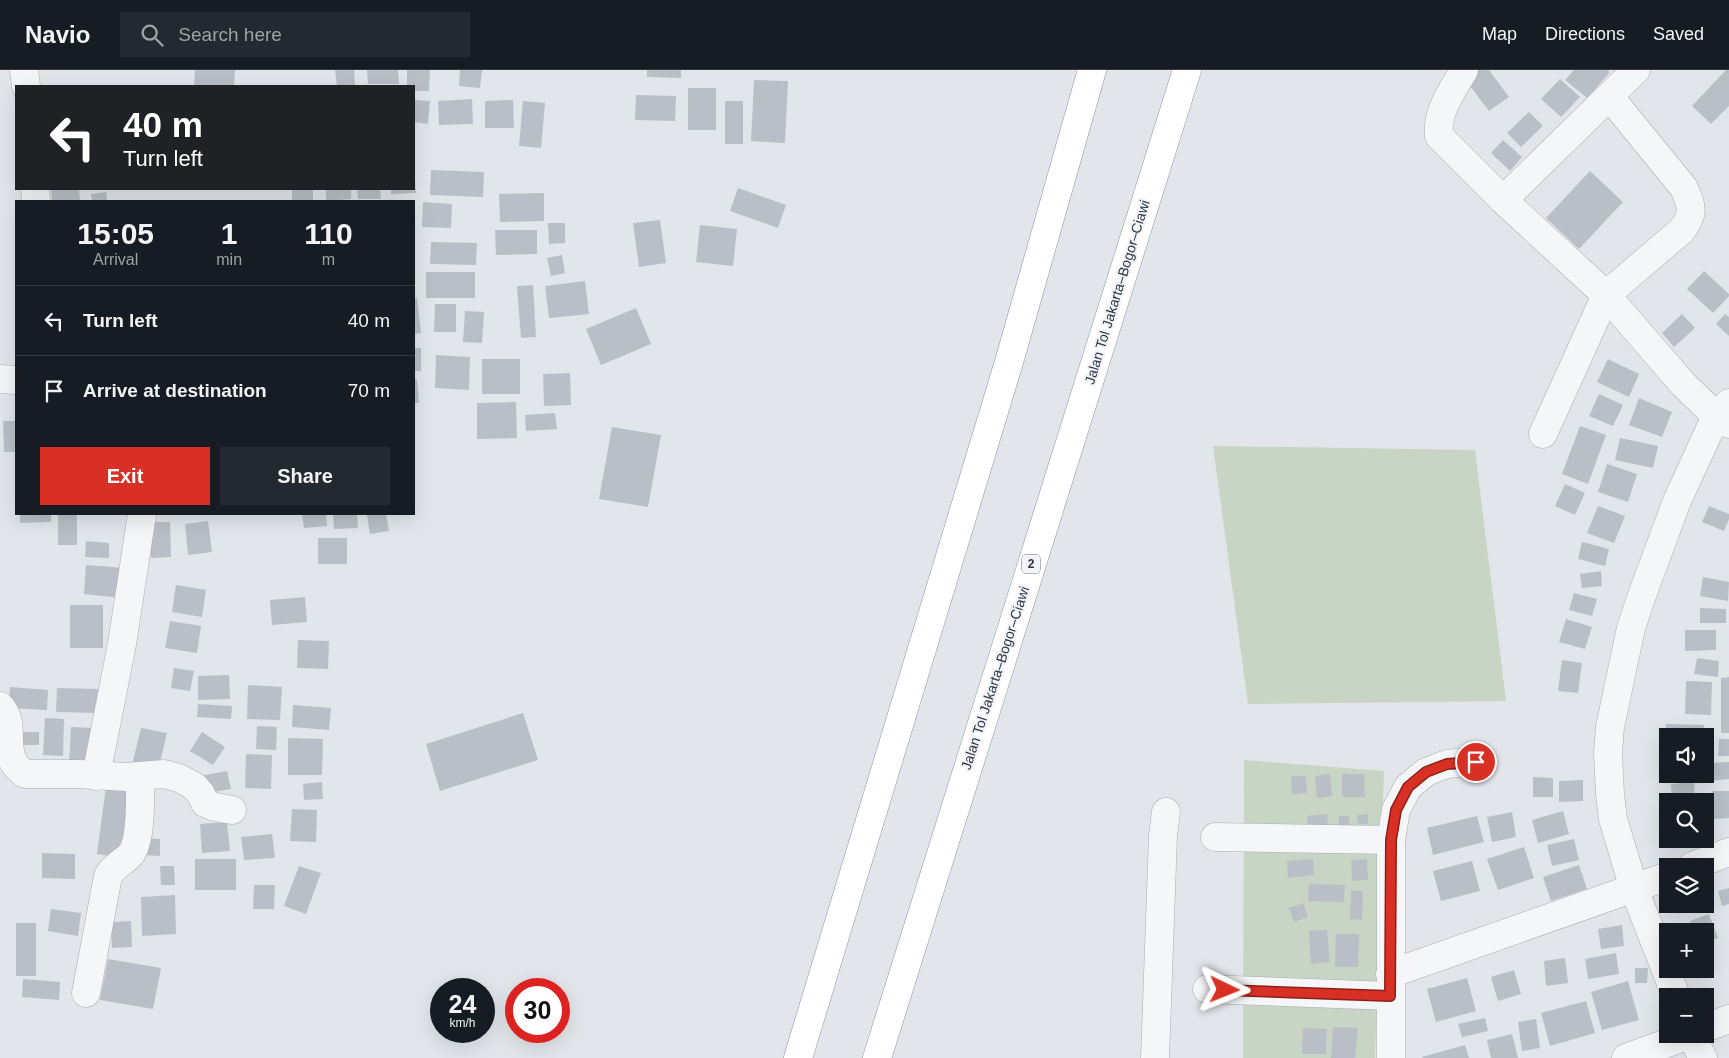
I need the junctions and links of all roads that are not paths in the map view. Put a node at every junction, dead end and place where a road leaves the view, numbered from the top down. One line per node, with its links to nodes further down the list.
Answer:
1 (24, 70): 6 (street)
2 (1092, 70): 35 (highway)
3 (1186, 70): 36 (highway, Jalan Tol Jakarta–Bogor–Ciawi / 2)
4 (1464, 70): 8 (street)
5 (1636, 70): 7 (street)
6 (26, 85)
7 (1609, 96): 8 (street); 9 (street)
8 (1503, 200): 9 (street)
9 (1606, 295): 12 (street); 13 (street)
10 (0, 379): 11 (street)
11 (15, 380)
12 (1725, 414): 26 (street)
13 (1543, 434)
14 (142, 515): 17 (street)
15 (0, 706): 17 (street)
16 (1476, 762): 22 (street)
17 (96, 776): 18 (street)
18 (140, 776): 19 (street); 30 (street)
19 (232, 810)
20 (1166, 812): 37 (street)
21 (1215, 837): 22 (street)
22 (1391, 840): 27 (street)
23 (1729, 852): 24 (street)
24 (1713, 858)
25 (1659, 879): 26 (street)
26 (1634, 889): 27 (street); 28 (street)
27 (1390, 985): 29 (street); 38 (street)
28 (1673, 988)
29 (1207, 989)
30 (86, 993)
31 (1729, 1019): 32 (street)
32 (1714, 1025)
33 (1667, 1043): 39 (street)
34 (1696, 1043): 40 (street)
35 (798, 1058)
36 (877, 1058)
37 (1155, 1058)
38 (1391, 1058)
39 (1626, 1058)
40 (1703, 1058)

